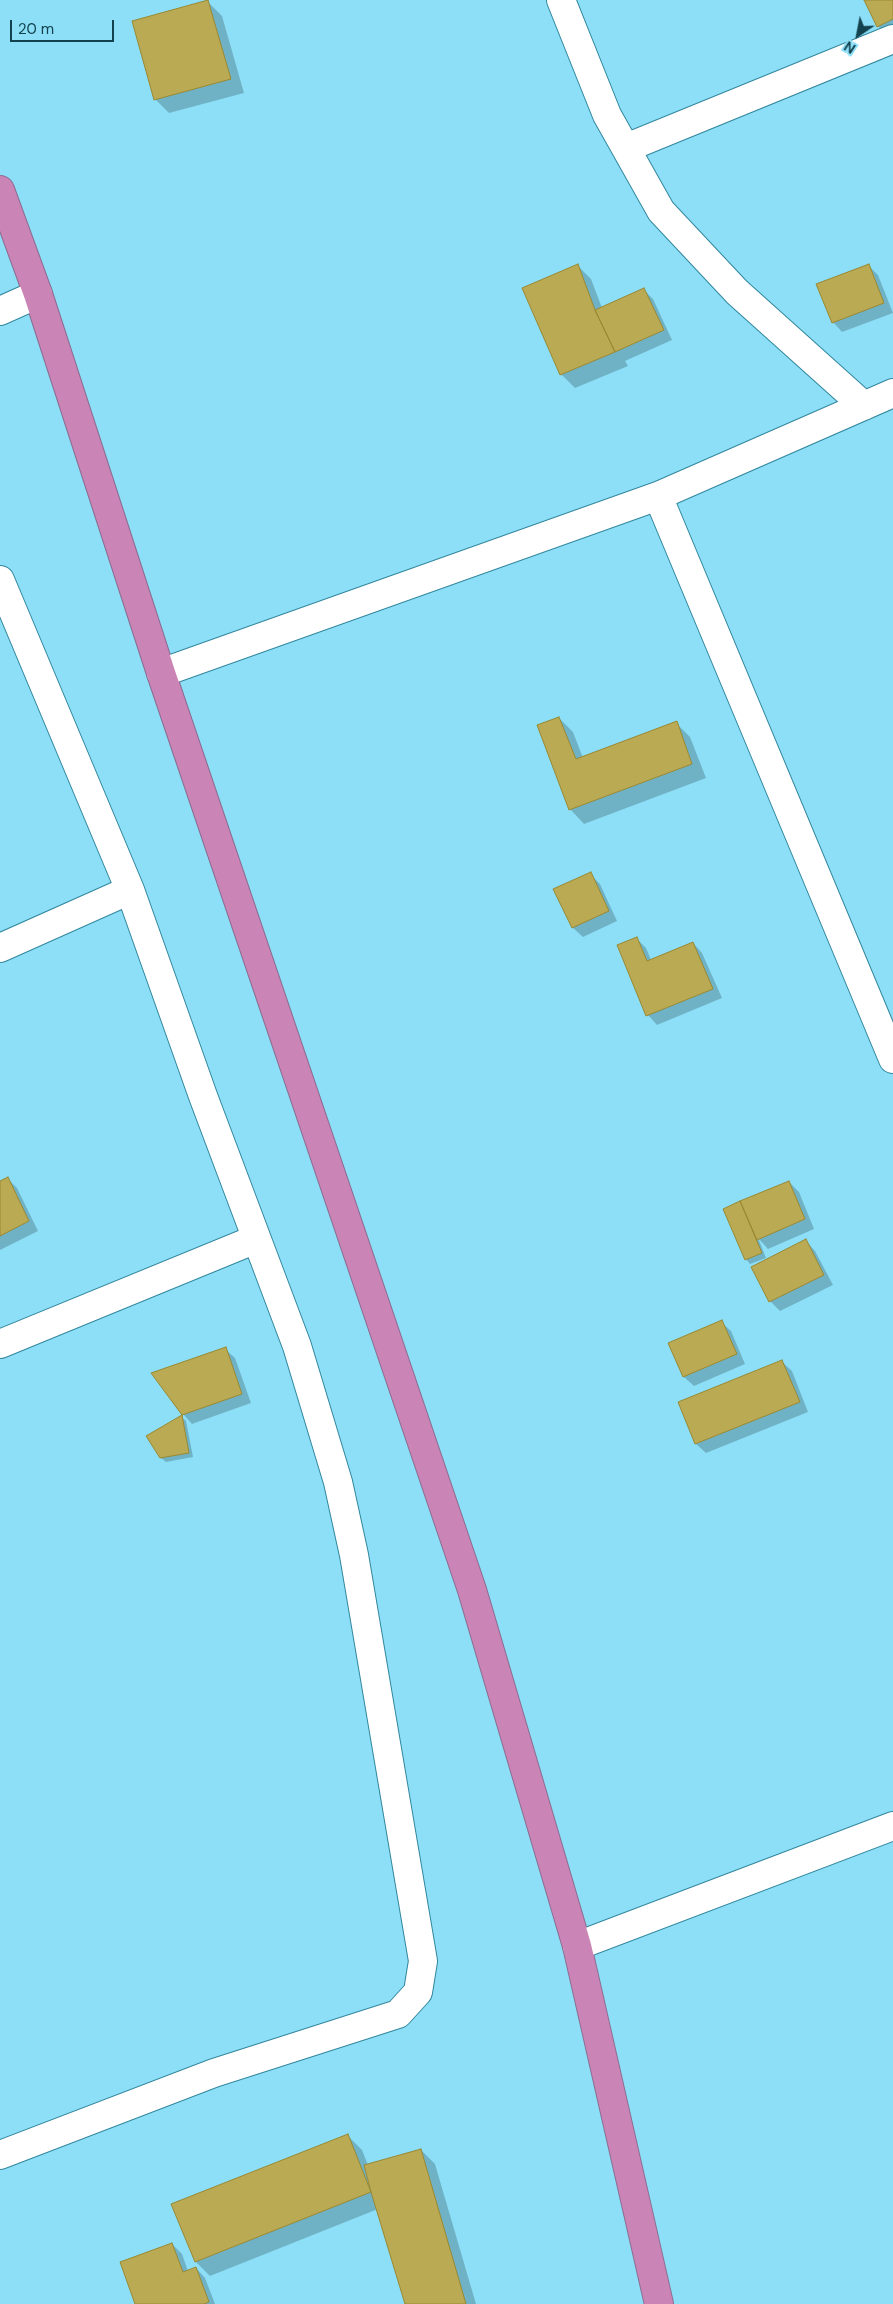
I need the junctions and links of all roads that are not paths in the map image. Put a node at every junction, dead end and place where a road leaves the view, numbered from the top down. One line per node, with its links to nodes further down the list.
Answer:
1 (561, 0): 3 (street)
2 (893, 39): 3 (street)
3 (626, 148): 8 (street)
4 (0, 190): 5 (highway)
5 (38, 294): 6 (street); 11 (highway)
6 (0, 311)
7 (893, 393): 8 (street)
8 (864, 406): 9 (street)
9 (658, 496): 11 (street); 14 (street)
10 (0, 580): 12 (street)
11 (161, 673): 18 (highway)
12 (130, 890): 13 (street); 15 (street)
13 (0, 948)
14 (893, 1059)
15 (256, 1239): 16 (street); 19 (street)
16 (0, 1344)
17 (893, 1826): 18 (street)
18 (577, 1946): 20 (highway)
19 (0, 2155)
20 (659, 2304)

